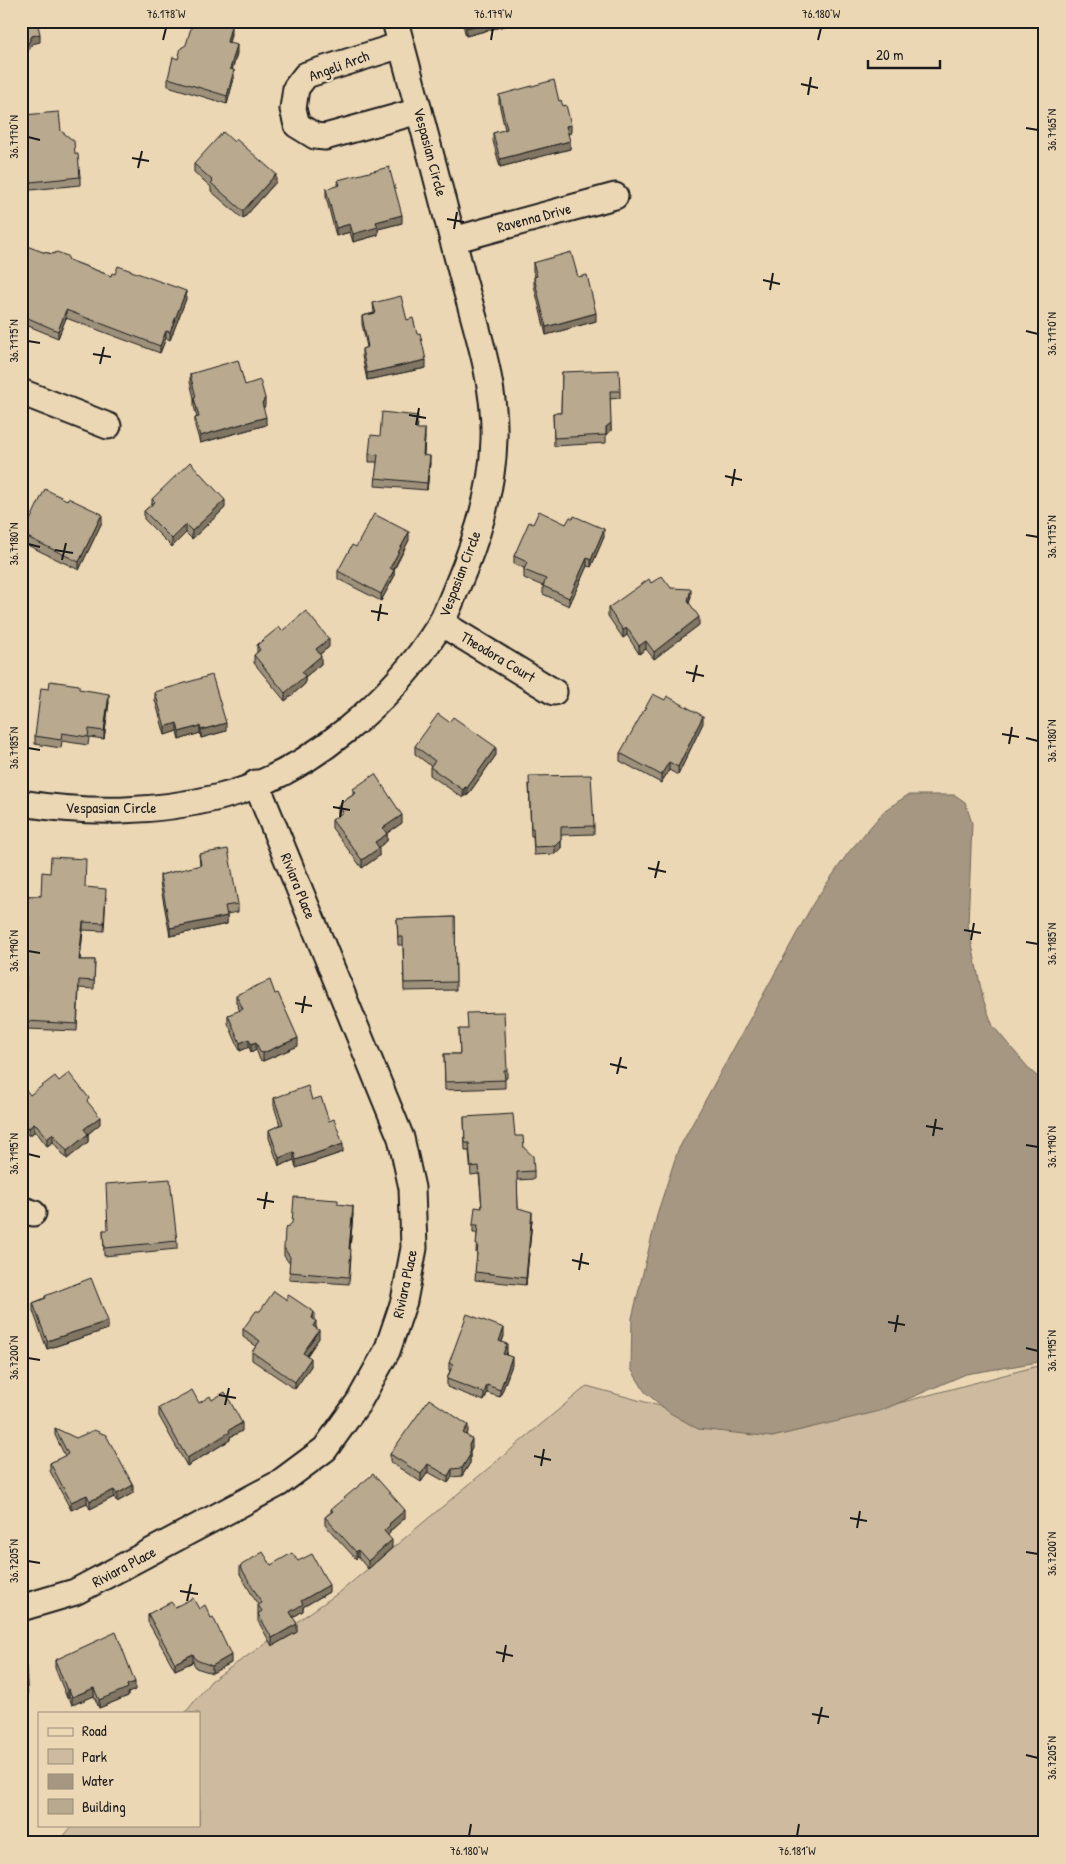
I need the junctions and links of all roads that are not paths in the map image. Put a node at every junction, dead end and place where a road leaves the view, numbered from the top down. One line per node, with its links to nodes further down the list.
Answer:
1 (395, 21): 2 (street, Vespasian Circle)
2 (402, 45): 3 (street, Vespasian Circle); 3 (street, Angeli Arch)
3 (419, 111): 5 (street, Vespasian Circle)
4 (615, 196): 5 (street, Ravenna Drive)
5 (453, 240): 8 (street, Vespasian Circle)
6 (21, 392): 7 (street)
7 (108, 426)
8 (441, 623): 9 (street, Theodora Court); 10 (street, Vespasian Circle)
9 (554, 692)
10 (256, 783): 11 (street, Vespasian Circle); 12 (street, Riviara Place)
11 (21, 803)
12 (21, 1608)

